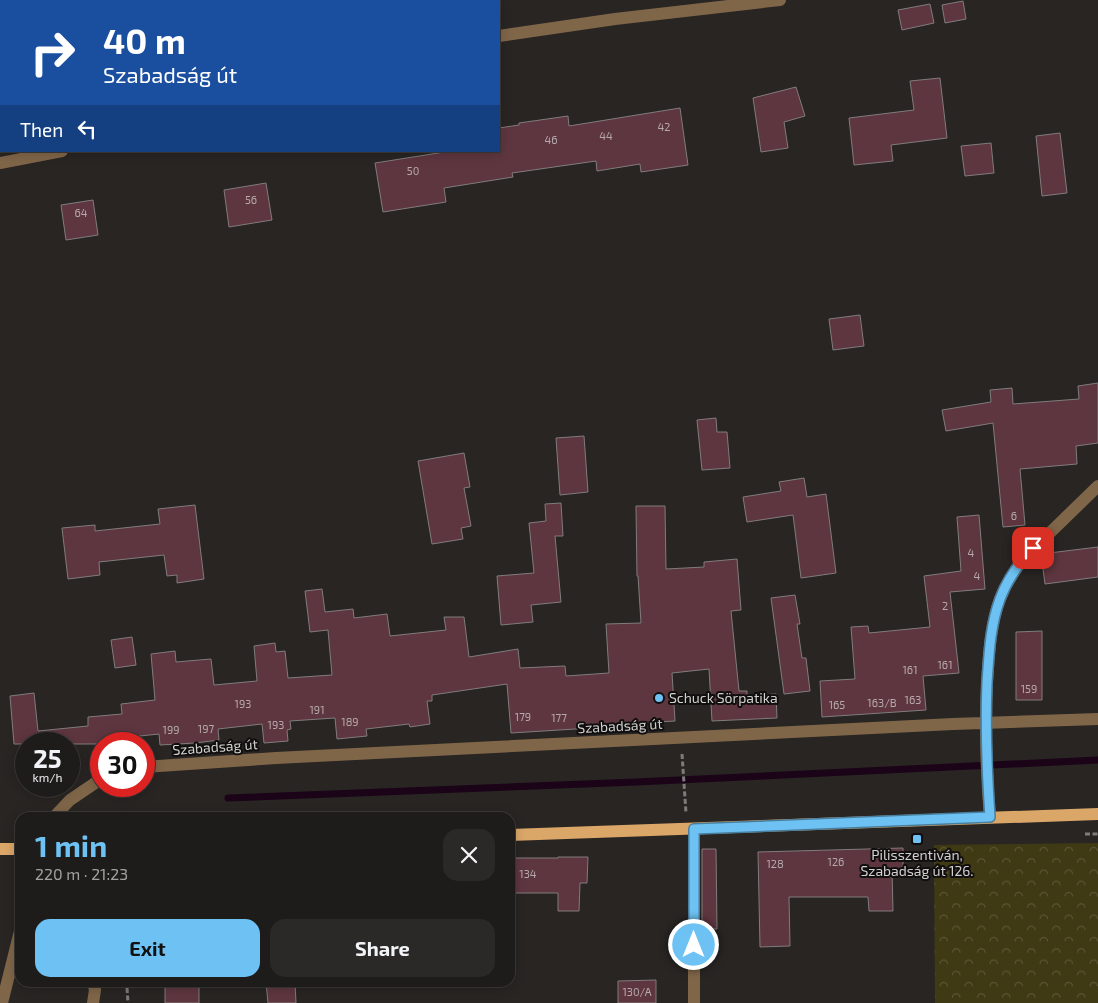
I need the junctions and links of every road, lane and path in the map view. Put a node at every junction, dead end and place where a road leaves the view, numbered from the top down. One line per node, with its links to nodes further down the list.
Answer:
1 (780, 0): 2 (street)
2 (500, 36)
3 (57, 152): 4 (street)
4 (0, 163)
5 (1098, 486): 7 (street)
6 (1098, 719): 7 (street, Szabadság út)
7 (986, 724): 8 (street, Szabadság út); 14 (street)
8 (155, 766)
9 (683, 770): 11 (path)
10 (90, 786): 12 (street)
11 (685, 802)
12 (59, 812)
13 (1098, 814): 14 (main road)
14 (990, 817): 15 (main road)
15 (694, 829): 16 (main road); 25 (street)
16 (515, 835)
17 (0, 849): 18 (main road)
18 (15, 849)
19 (15, 951): 22 (street)
20 (94, 987): 23 (street)
21 (127, 988): 24 (path)
22 (2, 1003)
23 (93, 1003)
24 (128, 1003)
25 (694, 1003)

